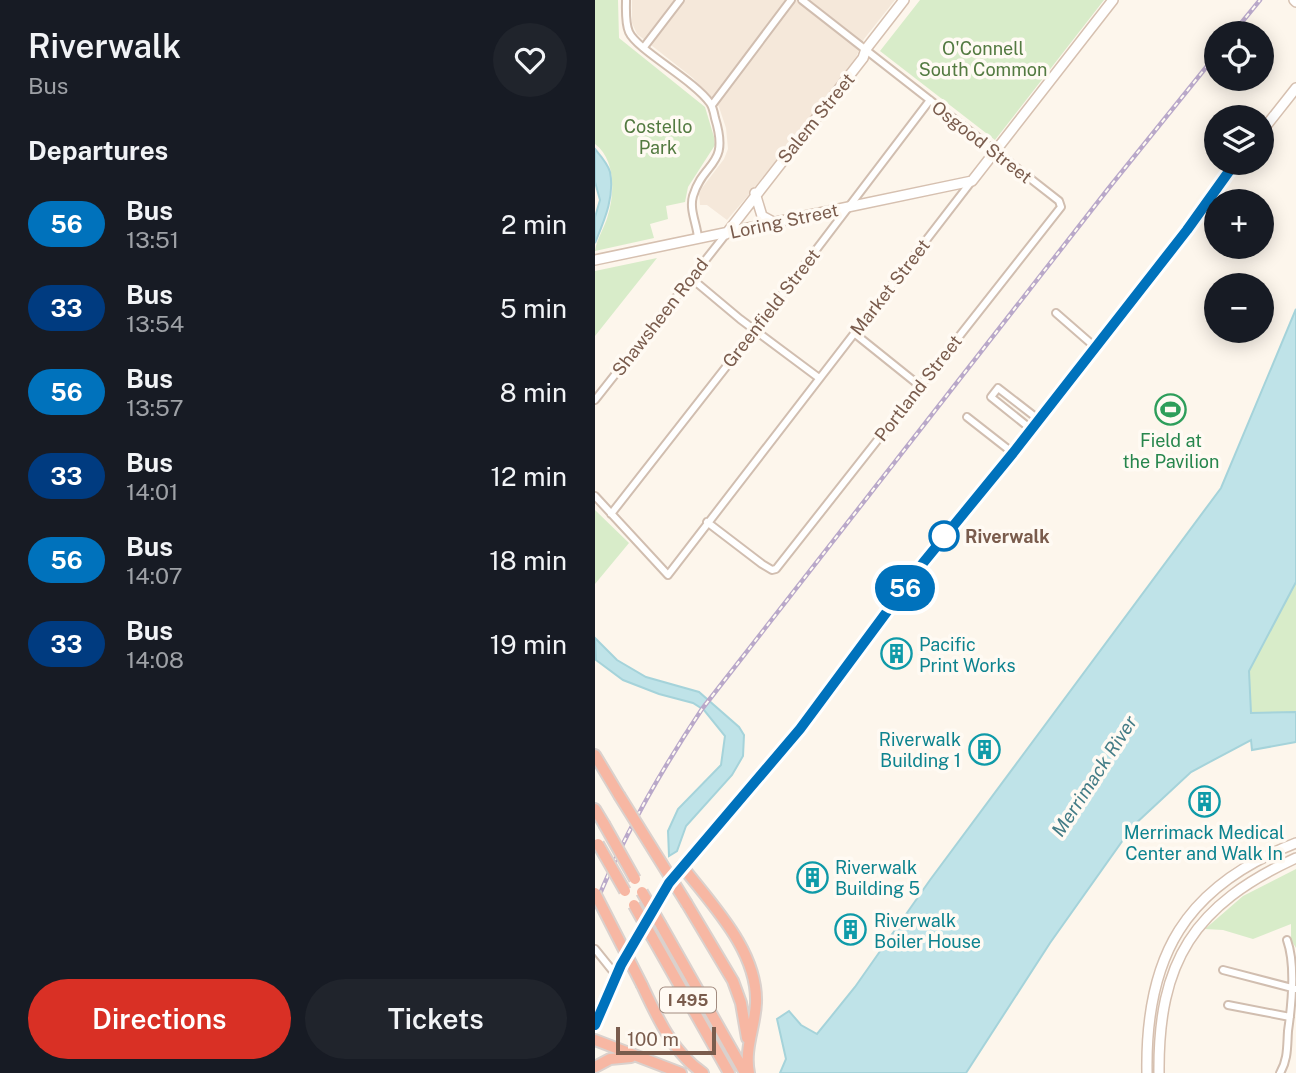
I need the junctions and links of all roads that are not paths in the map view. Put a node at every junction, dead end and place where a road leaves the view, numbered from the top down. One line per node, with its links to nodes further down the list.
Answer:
1 (626, 0): 7 (street)
2 (680, 0): 7 (street)
3 (791, 0): 11 (street)
4 (802, 0): 8 (street, Osgood Street)
5 (904, 0): 8 (main road, Salem Street)
6 (1113, 0): 13 (main road, Market Street)
7 (644, 47): 11 (street)
8 (866, 50): 10 (street, Osgood Street); 16 (main road, Salem Street)
9 (1296, 89): 12 (main road)
10 (930, 100): 13 (street, Osgood Street); 17 (street, Greenfield Street)
11 (712, 105): 21 (street, Shawsheen Road)
12 (1274, 116)
13 (995, 152): 15 (main road, Market Street); 18 (street, Osgood Street)
14 (1226, 175): 27 (main road)
15 (972, 181): 17 (main road, Loring Street); 26 (street, Market Street)
16 (755, 193): 19 (main road); 20 (main road, Salem Street)
17 (848, 207): 19 (main road, Loring Street); 25 (street, Greenfield Street)
18 (1061, 207): 29 (street, Portland Street)
19 (775, 223): 20 (main road, Loring Street)
20 (726, 234): 21 (main road, Loring Street); 23 (street, Shawsheen Road)
21 (698, 238): 22 (main road, Loring Street)
22 (595, 260)
23 (691, 278): 25 (street); 30 (street, Shawsheen Road)
24 (1056, 313): 27 (street)
25 (755, 330): 28 (street); 36 (street, Greenfield Street)
26 (854, 333): 28 (street, Market Street); 29 (street)
27 (1095, 347): 32 (main road)
28 (819, 378): 37 (street, Market Street)
29 (920, 386): 37 (street, Portland Street)
30 (595, 400)
31 (967, 417): 34 (street)
32 (1038, 419): 33 (main road); 33 (street)
33 (1031, 429): 34 (main road)
34 (1013, 453): 43 (main road)
35 (595, 496): 36 (street)
36 (611, 514): 37 (street, Market Street)
37 (707, 522)
38 (595, 755): 54 (highway, bridge)
39 (595, 808): 61 (highway, I 495, bridge)
40 (597, 841): 57 (highway, I 495, bridge)
41 (1296, 843): 62 (main road)
42 (1296, 858): 63 (main road)
43 (682, 866): 48 (highway); 54 (highway)
44 (595, 893): 60 (highway, bridge)
45 (1287, 940): 49 (street)
46 (595, 949): 48 (street)
47 (1223, 970): 49 (street)
48 (616, 975): 52 (highway)
49 (1296, 989): 51 (street)
50 (1227, 1005): 51 (street)
51 (1290, 1017): 58 (street)
52 (595, 1024)
53 (595, 1040): 55 (highway)
54 (748, 1045): 61 (highway)
55 (641, 1057): 56 (highway); 59 (highway)
56 (595, 1068)
57 (727, 1069)
58 (1282, 1072)
59 (681, 1073)
60 (703, 1073)
61 (747, 1073)
62 (1147, 1073)
63 (1159, 1073)

